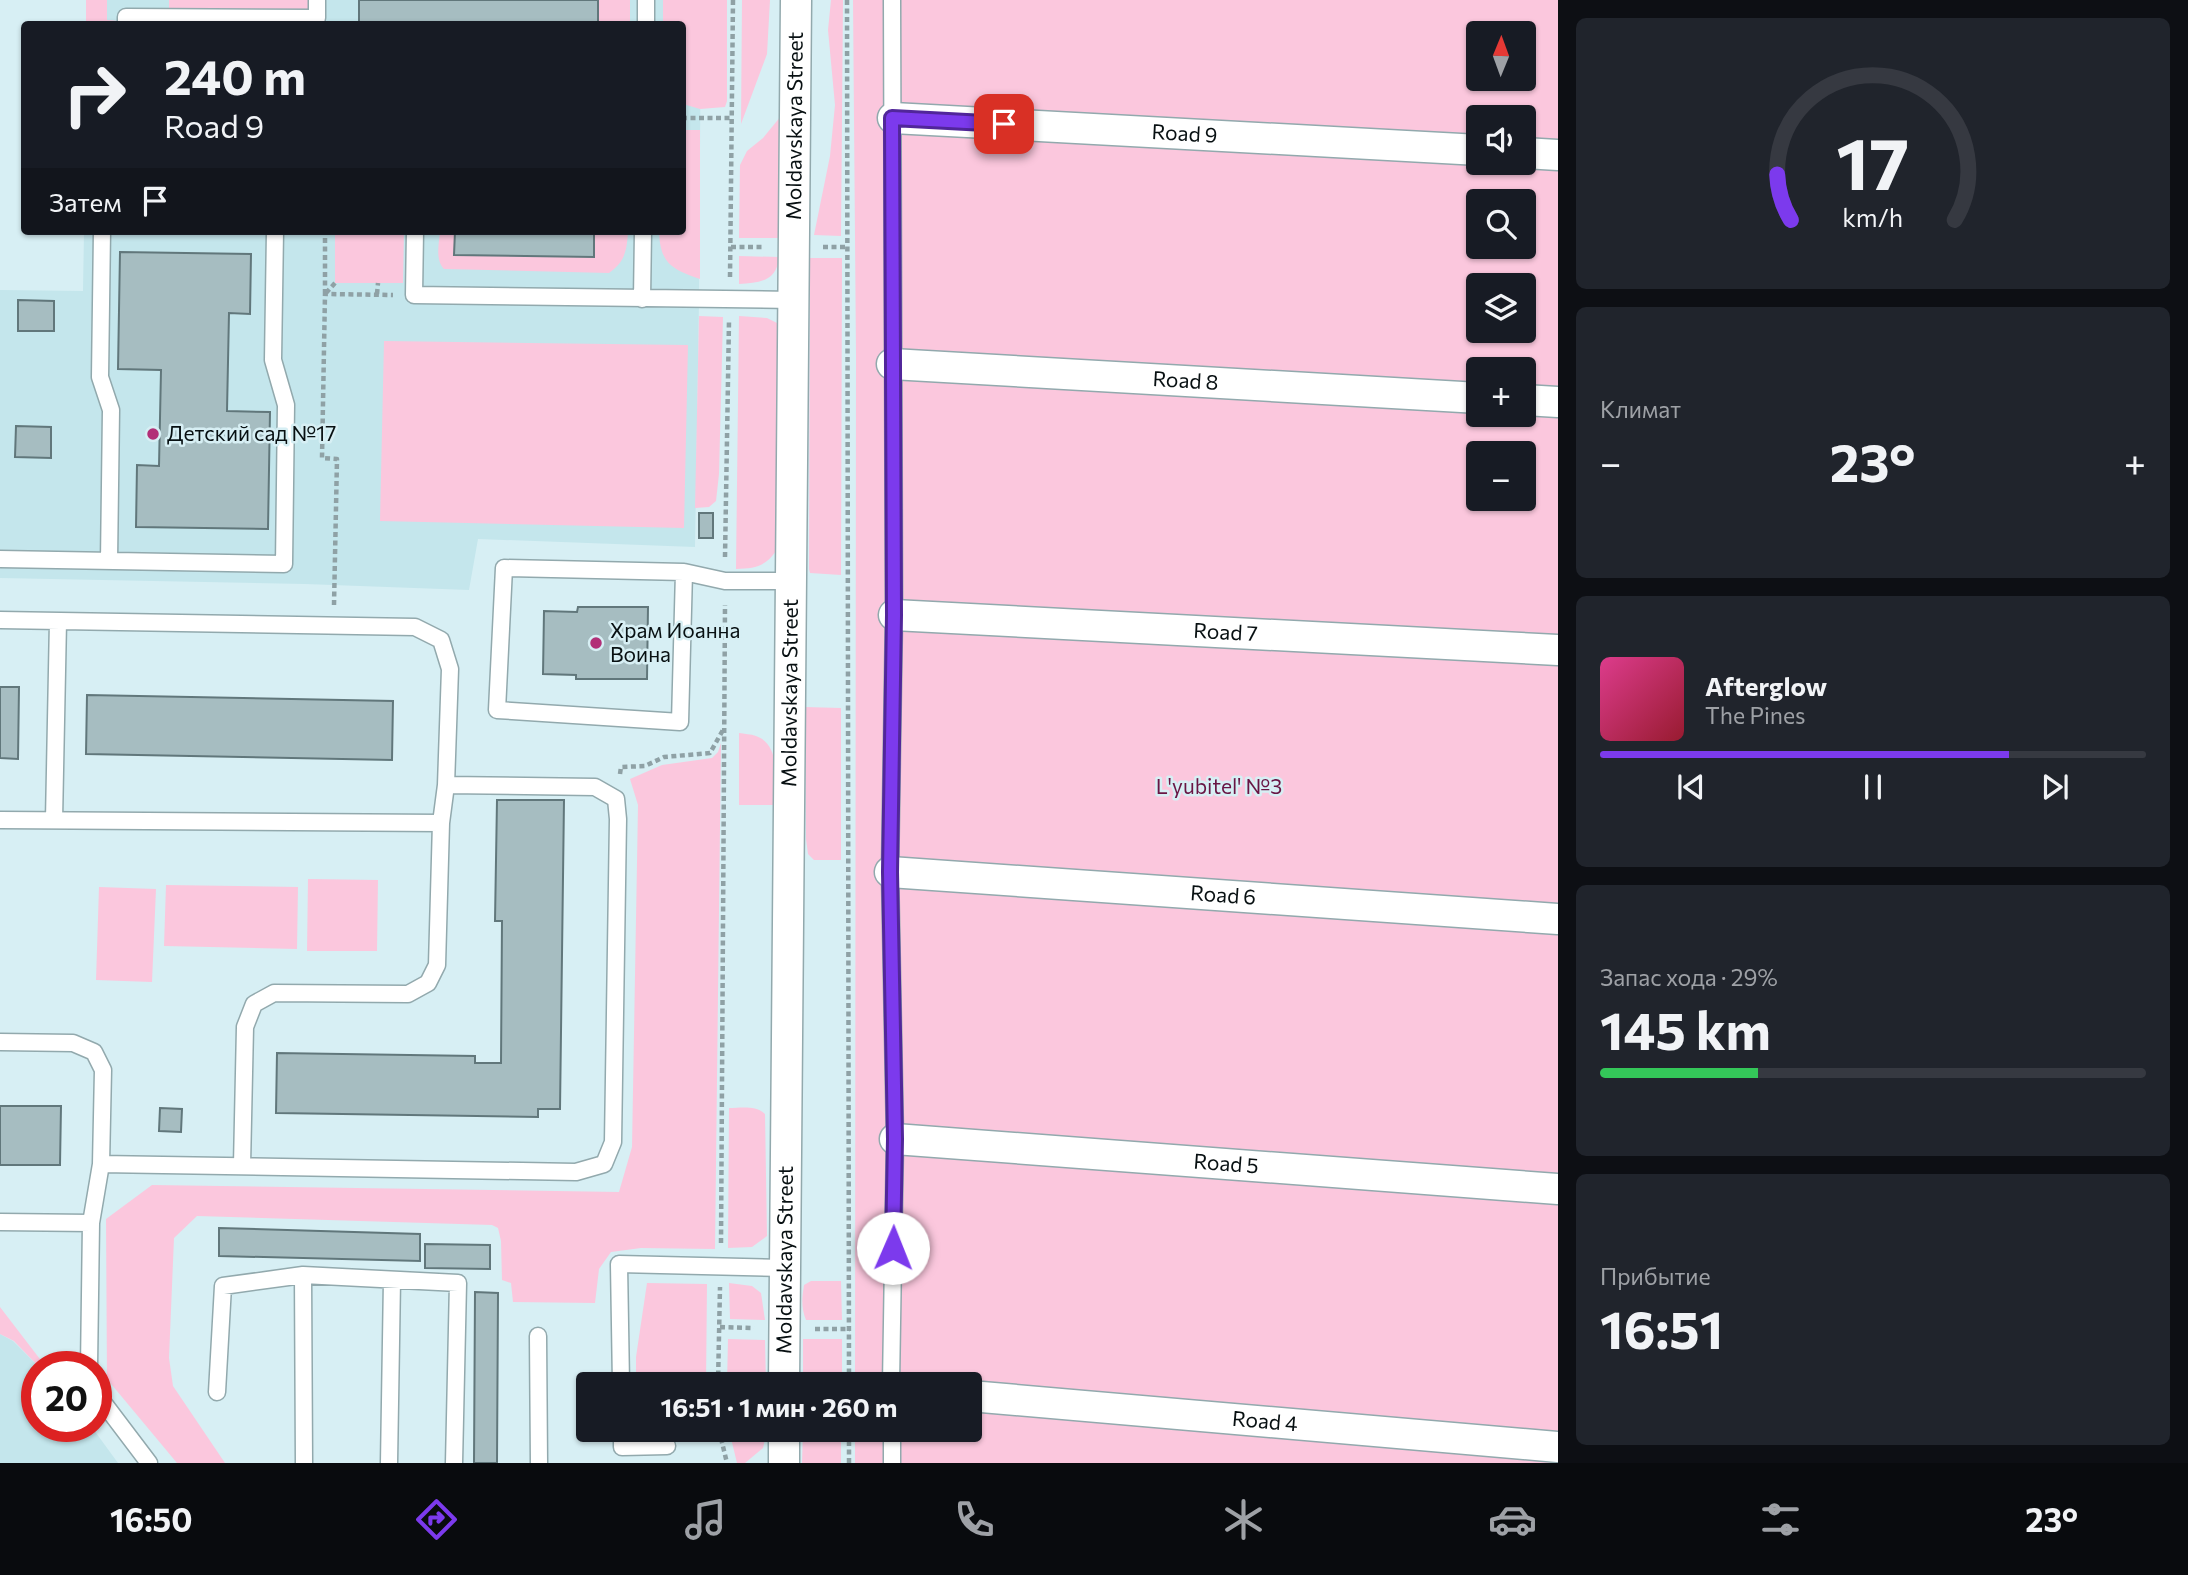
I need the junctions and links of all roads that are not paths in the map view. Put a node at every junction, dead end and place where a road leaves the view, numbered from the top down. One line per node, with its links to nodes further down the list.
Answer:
1 (317, 0): 5 (lane)
2 (646, 0): 6 (lane)
3 (796, 0): 16 (street, Moldavskaya Street)
4 (892, 0): 7 (lane)
5 (126, 21)
6 (646, 21)
7 (892, 118): 8 (street, Road 9); 17 (lane)
8 (1466, 149)
9 (1536, 154): 10 (street)
10 (1558, 155)
11 (102, 235): 22 (lane)
12 (275, 235): 22 (lane)
13 (415, 235): 15 (lane)
14 (643, 235): 15 (lane)
15 (642, 299): 16 (lane)
16 (793, 300): 24 (street, Moldavskaya Street)
17 (892, 364): 18 (street, Road 8); 25 (lane)
18 (1466, 397)
19 (1536, 401): 20 (street)
20 (1558, 402)
21 (0, 559): 22 (lane)
22 (109, 561)
23 (684, 572): 23 (lane); 24 (lane)
24 (790, 581): 42 (street, Moldavskaya Street)
25 (894, 615): 28 (street, Road 7); 33 (lane)
26 (0, 620): 27 (lane)
27 (58, 621): 29 (lane); 31 (lane)
28 (1558, 650)
29 (446, 785): 32 (lane); 38 (lane)
30 (0, 820): 31 (lane)
31 (54, 820): 32 (lane)
32 (441, 823): 38 (lane)
33 (890, 872): 34 (street, Road 6); 36 (lane)
34 (1558, 919)
35 (0, 1042): 37 (lane)
36 (895, 1139): 39 (street, Road 5); 49 (lane)
37 (101, 1164): 38 (lane); 41 (lane)
38 (242, 1165)
39 (1558, 1189)
40 (0, 1222): 41 (lane)
41 (91, 1223): 46 (lane)
42 (784, 1268): 47 (lane); 48 (street, Moldavskaya Street)
43 (303, 1275): 44 (lane); 50 (lane); 59 (lane)
44 (392, 1280): 60 (lane); 61 (lane)
45 (538, 1336): 62 (lane)
46 (89, 1351)
47 (621, 1372)
48 (784, 1372)
49 (891, 1372)
50 (217, 1392)
51 (982, 1397): 57 (street, Road 4)
52 (112, 1414): 58 (lane)
53 (622, 1442): 56 (lane)
54 (784, 1442): 63 (street)
55 (892, 1442): 64 (lane)
56 (667, 1446)
57 (1558, 1447)
58 (149, 1463)
59 (304, 1463)
60 (389, 1463)
61 (454, 1463)
62 (539, 1463)
63 (784, 1463)
64 (892, 1463)

